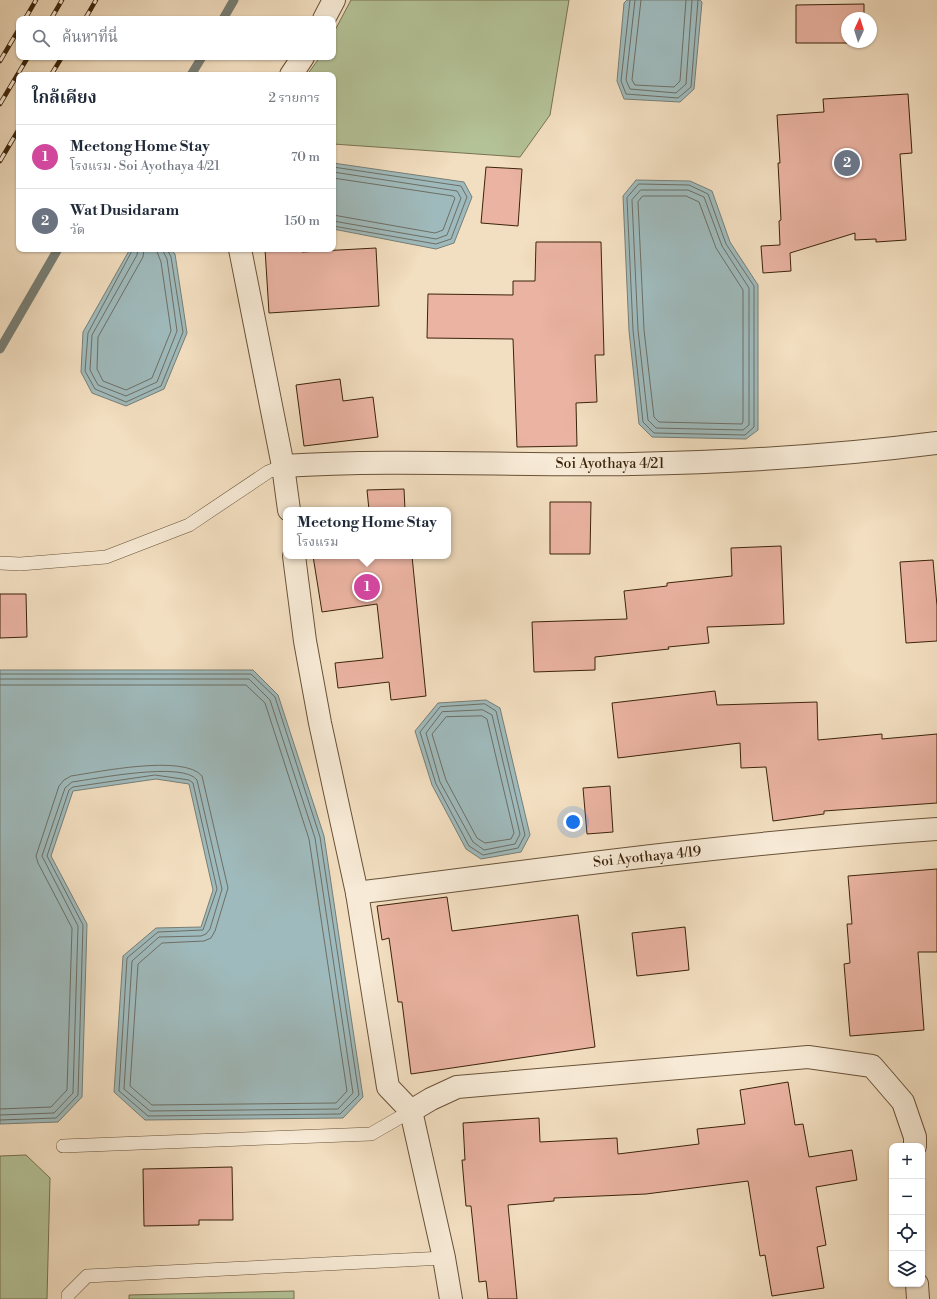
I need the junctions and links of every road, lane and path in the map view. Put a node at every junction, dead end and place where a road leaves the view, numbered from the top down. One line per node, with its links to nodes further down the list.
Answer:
1 (334, 0): 2 (street)
2 (326, 16)
3 (301, 60): 4 (street)
4 (293, 72)
5 (241, 252): 7 (street)
6 (937, 443): 7 (street, Soi Ayothaya 4/21)
7 (283, 466): 8 (street); 10 (lane)
8 (289, 507)
9 (294, 559): 12 (street)
10 (0, 563)
11 (937, 829): 12 (street, Soi Ayothaya 4/19)
12 (357, 893): 13 (street)
13 (411, 1110): 14 (street); 15 (lane); 16 (street)
14 (915, 1143)
15 (63, 1146)
16 (444, 1258): 18 (lane); 19 (street)
17 (917, 1287): 20 (street)
18 (68, 1299)
19 (451, 1299)
20 (918, 1299)

